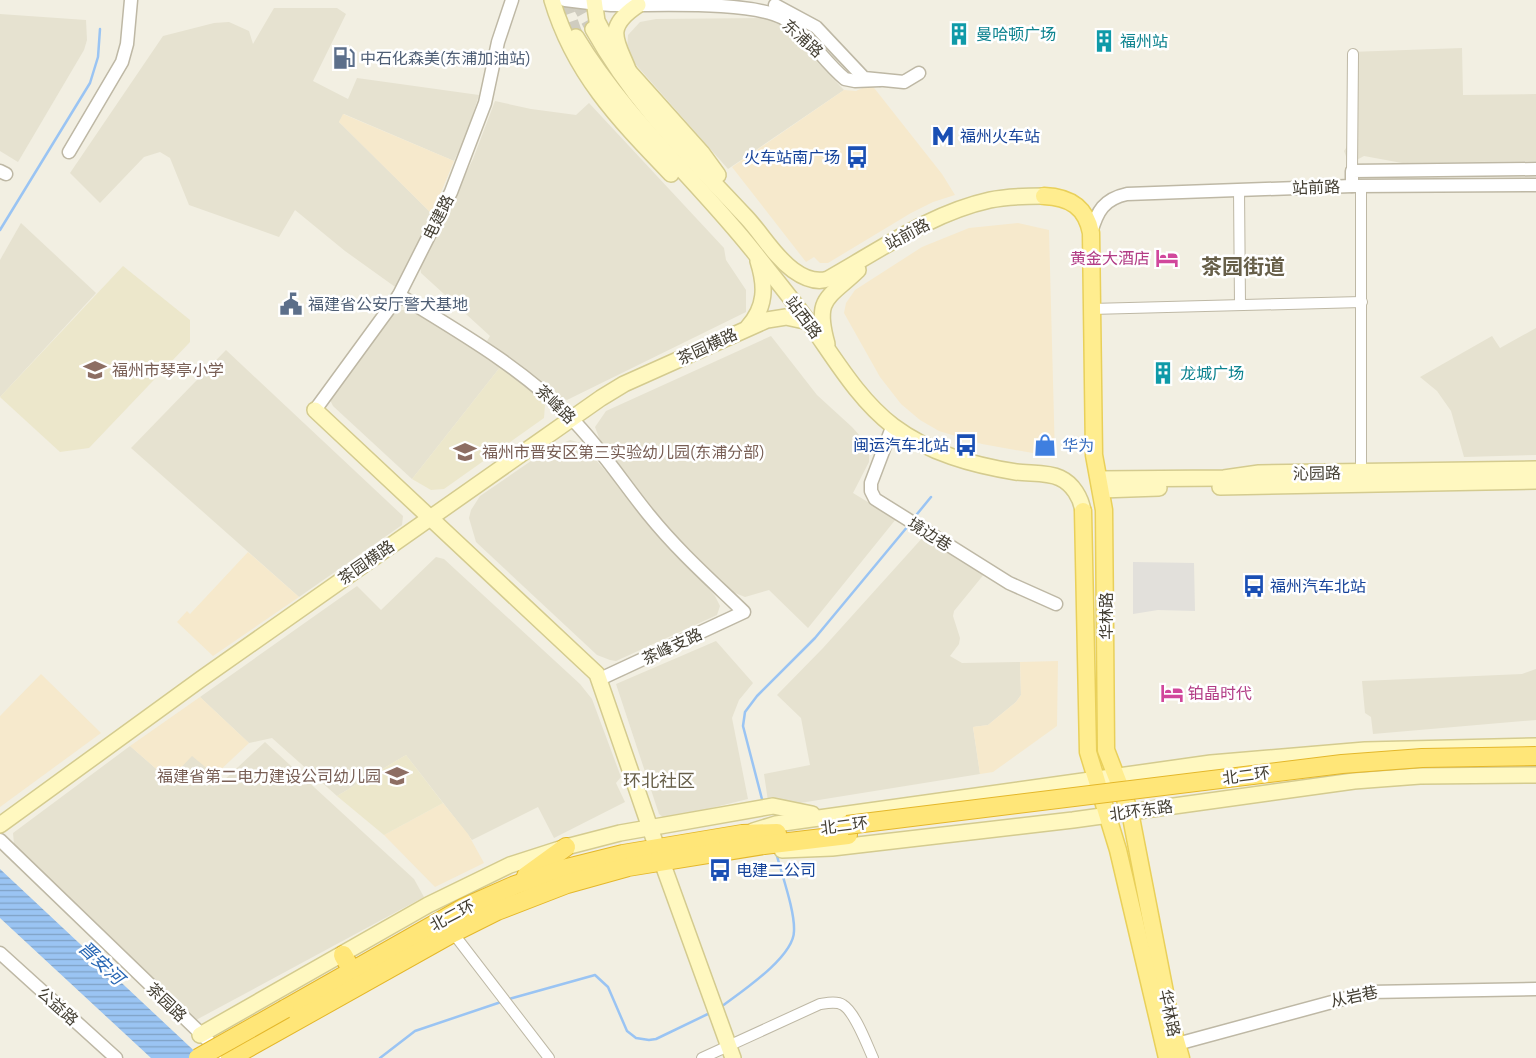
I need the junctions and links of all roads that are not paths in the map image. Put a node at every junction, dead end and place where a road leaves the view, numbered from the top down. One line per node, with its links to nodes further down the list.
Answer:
1 (131, 0): 14 (street)
2 (512, 0): 26 (street, 电建路)
3 (552, 0): 21 (main road)
4 (565, 0): 6 (street, 东浦路)
5 (756, 0): 13 (street, 东浦路)
6 (594, 2): 7 (street, 东浦路); 11 (main road)
7 (638, 5): 11 (main road); 13 (street, 东浦路)
8 (593, 29): 22 (main road)
9 (576, 37): 21 (main road, 站西路)
10 (1353, 54): 16 (street)
11 (629, 72): 22 (main road)
12 (920, 73): 13 (street)
13 (880, 80)
14 (70, 152)
15 (1536, 169): 16 (street, 站前路)
16 (1352, 171): 18 (street, 站前路)
17 (1536, 185): 18 (street, 站前路)
18 (1357, 186): 19 (street, 站前路); 27 (street)
19 (1239, 189): 23 (street, 站前路); 28 (street)
20 (1044, 196): 23 (main road, 华林路); 24 (main road, 站前路)
21 (711, 202): 25 (main road, 站西路)
22 (754, 225): 24 (main road, 站前路)
23 (1091, 233): 29 (main road, 华林路)
24 (879, 250): 32 (main road)
25 (756, 254): 30 (main road, 站西路); 31 (main road)
26 (399, 295): 33 (street, 电建路); 34 (street, 茶峰路)
27 (1362, 302): 28 (street); 37 (street)
28 (1240, 305): 29 (street)
29 (1091, 309): 39 (main road, 华林路)
30 (809, 322): 31 (main road, 茶园横路); 32 (main road, 站西路)
31 (748, 327): 34 (main road, 茶园横路)
32 (830, 353): 35 (main road, 站西路)
33 (315, 410): 41 (main road)
34 (571, 418): 41 (main road, 茶园横路); 43 (street, 茶峰路)
35 (892, 425): 40 (main road, 站西路); 42 (street, 境边巷)
36 (1536, 469): 37 (main road, 沁园路)
37 (1361, 478): 38 (main road); 39 (main road)
38 (1536, 481)
39 (1100, 484): 48 (main road, 华林路)
40 (1083, 511): 50 (main road, 华林路)
41 (430, 517): 44 (main road); 54 (main road, 茶园横路)
42 (1056, 604)
43 (744, 612): 44 (street, 茶峰支路)
44 (600, 679): 55 (main road)
45 (1536, 746): 48 (main road)
46 (1536, 756): 56 (highway, 北二环, bridge)
47 (1536, 766): 56 (highway, 北二环)
48 (1116, 775): 50 (main road); 51 (main road, 华林路)
49 (1536, 775): 51 (main road, 北环东路)
50 (1097, 777): 52 (main road, 华林路); 53 (main road)
51 (1130, 812): 52 (main road, 北环东路); 69 (main road, 华林路)
52 (1109, 815): 57 (main road, 北环东路); 78 (main road, 华林路)
53 (823, 817): 55 (main road); 57 (main road)
54 (0, 825)
55 (651, 827): 59 (main road); 60 (main road)
56 (847, 830): 57 (highway, 北二环)
57 (770, 839): 60 (highway, 北二环)
58 (0, 840): 68 (street, 茶园路)
59 (566, 847): 61 (highway); 64 (main road)
60 (660, 855): 61 (highway, 北二环); 62 (highway, 北二环); 70 (main road)
61 (515, 885): 65 (highway, 北二环)
62 (453, 933): 67 (highway, 北二环); 75 (street)
63 (0, 953): 71 (street, 公益路)
64 (343, 955): 65 (highway); 68 (main road)
65 (352, 971): 67 (highway, 北二环)
66 (1536, 989): 69 (street, 从岩巷)
67 (291, 1014): 72 (highway, 北二环, bridge); 74 (highway, 北二环)
68 (200, 1034): 73 (street, 茶园路)
69 (1179, 1051)
70 (731, 1052): 76 (street); 77 (street)
71 (116, 1058)
72 (198, 1058)
73 (226, 1058)
74 (230, 1058)
75 (549, 1058)
76 (702, 1058)
77 (872, 1058)
78 (1167, 1058)

